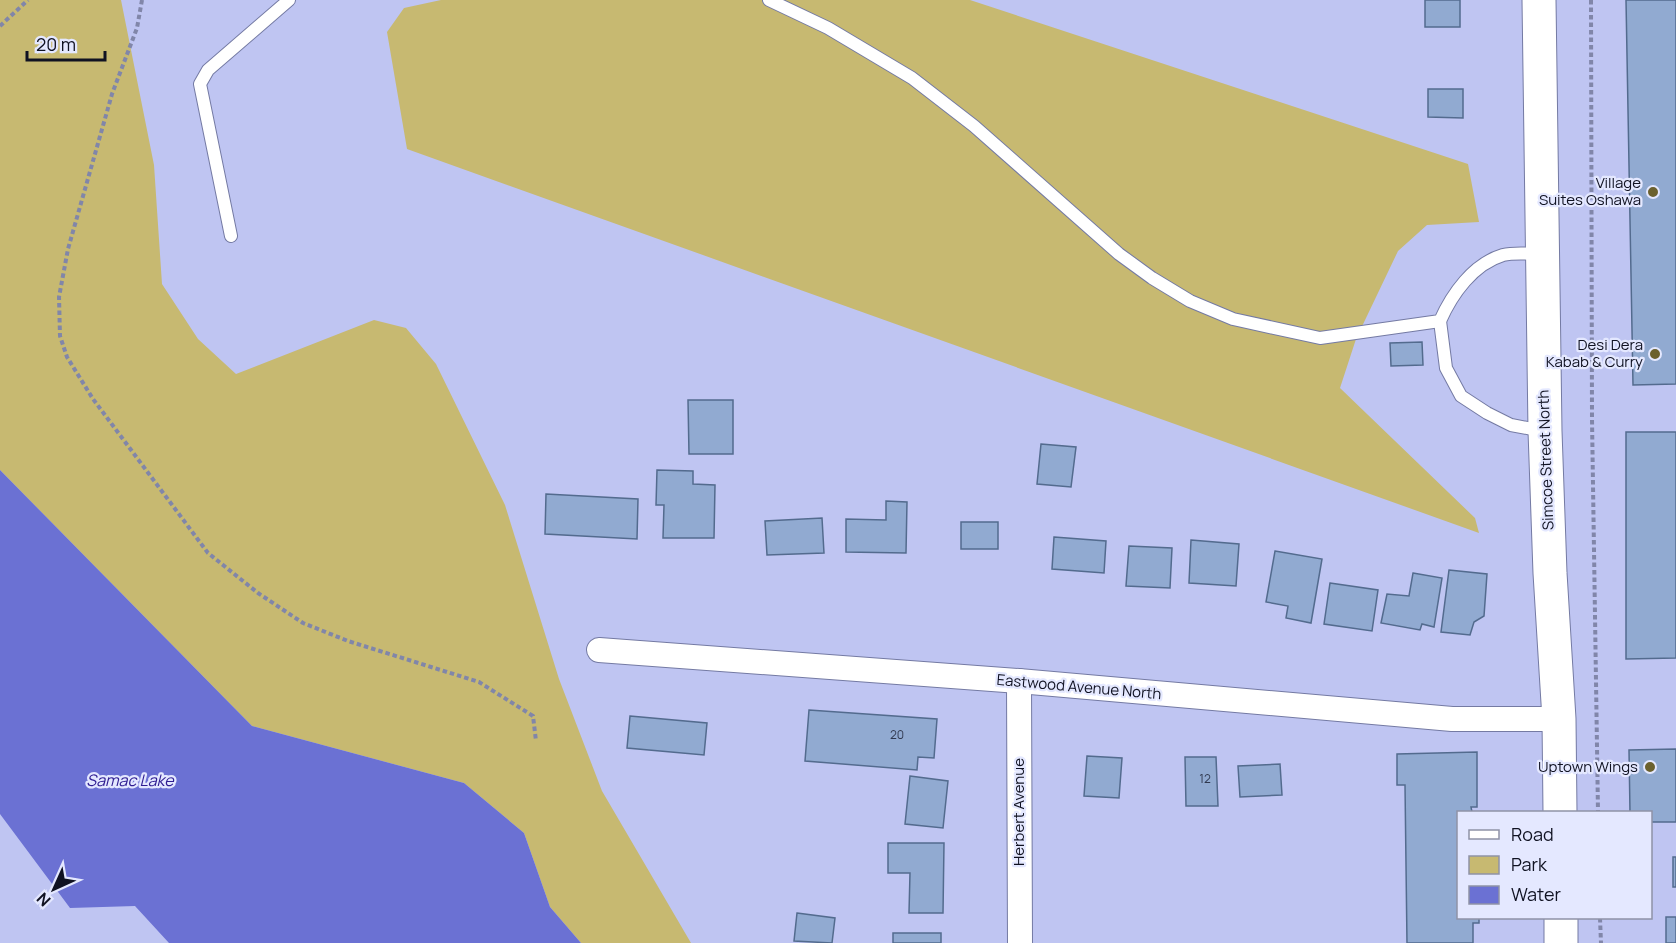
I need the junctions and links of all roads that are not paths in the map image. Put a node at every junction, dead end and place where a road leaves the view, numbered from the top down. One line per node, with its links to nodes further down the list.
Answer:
1 (289, 0): 4 (lane)
2 (769, 0): 6 (lane)
3 (1539, 0): 5 (main road, Simcoe Street North)
4 (231, 236)
5 (1541, 254): 6 (lane); 7 (main road, Simcoe Street North)
6 (1440, 321): 7 (lane)
7 (1545, 431): 10 (main road, Simcoe Street North)
8 (599, 650): 9 (street, Eastwood Avenue North)
9 (1018, 681): 10 (street, Eastwood Avenue North); 13 (street, Herbert Avenue)
10 (1559, 719): 11 (main road, Simcoe Street North)
11 (1560, 811)
12 (1561, 919): 14 (main road)
13 (1020, 943)
14 (1561, 943)

